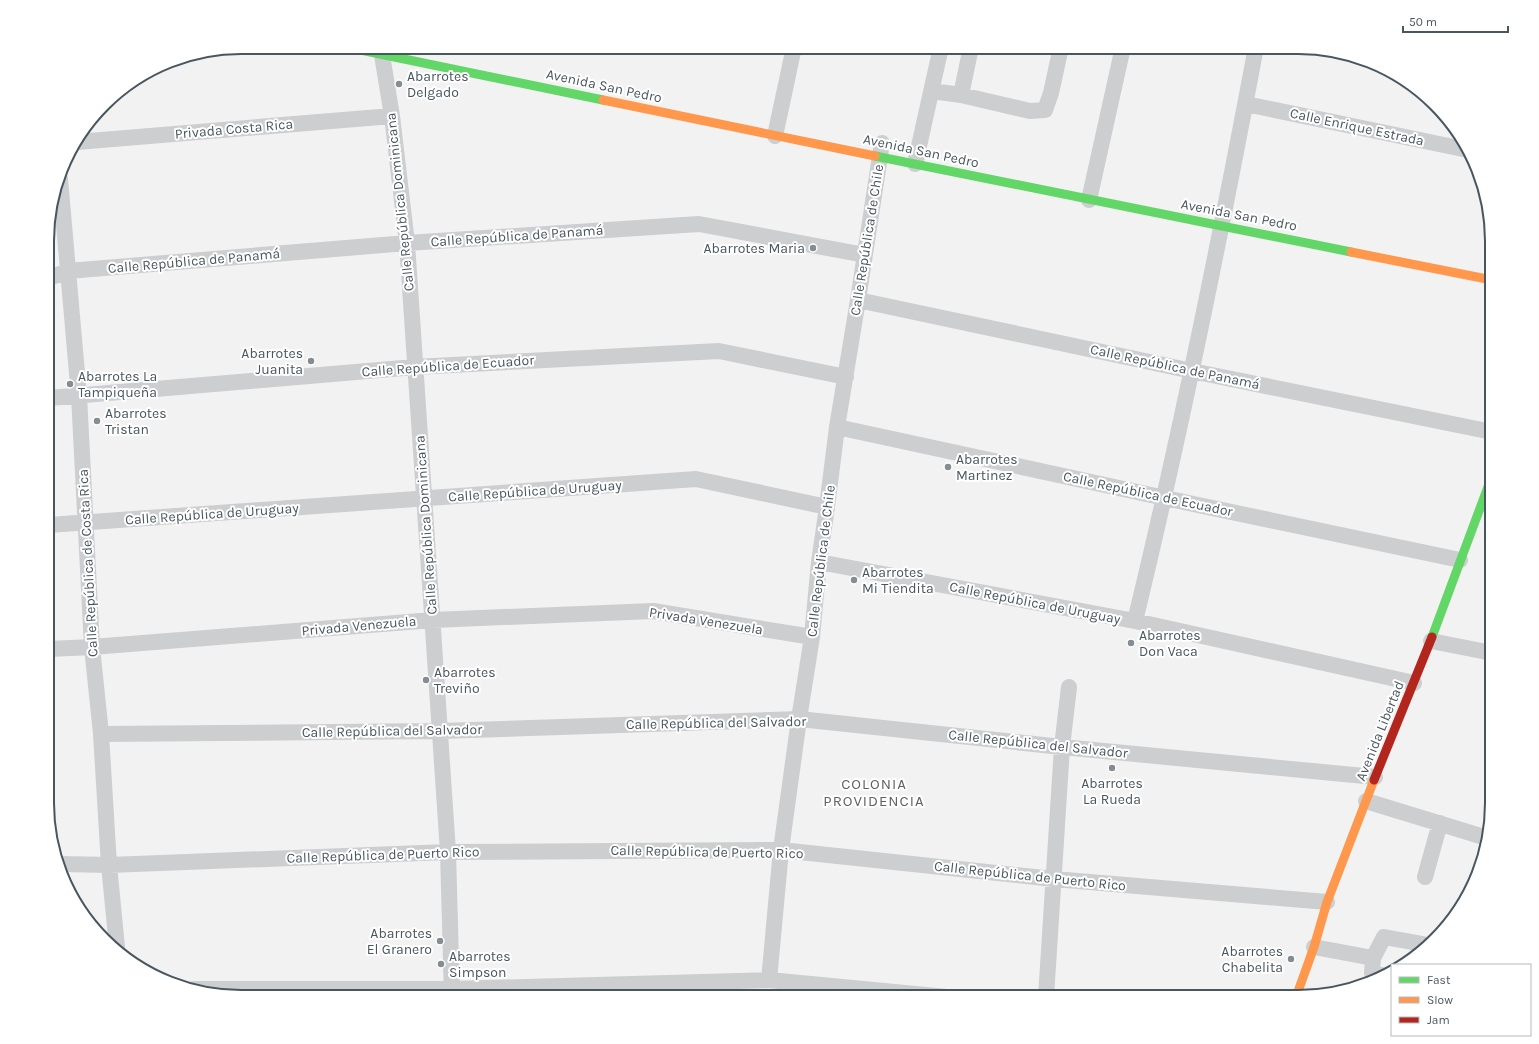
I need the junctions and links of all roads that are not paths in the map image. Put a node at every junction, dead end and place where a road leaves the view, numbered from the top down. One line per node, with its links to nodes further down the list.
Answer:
1 (383, 54): 12 (street, Calle República Dominicana)
2 (399, 54): 13 (main road, Avenida San Pedro)
3 (792, 54): 13 (street)
4 (940, 54): 9 (street)
5 (970, 54): 10 (street)
6 (1060, 54): 10 (street)
7 (1121, 54): 19 (street)
8 (1255, 54): 11 (street)
9 (932, 91): 10 (street); 17 (street)
10 (961, 95)
11 (1246, 104): 16 (street, Calle Enrique Estrada); 20 (street)
12 (392, 116): 14 (street, Privada Costa Rica); 21 (street, Calle República Dominicana)
13 (776, 126): 15 (main road, Avenida San Pedro)
14 (83, 141)
15 (881, 146): 17 (main road, Avenida San Pedro); 22 (street, Calle República de Chile)
16 (1460, 148)
17 (918, 153): 19 (main road, Avenida San Pedro)
18 (61, 190): 23 (street, Calle República de Costa Rica)
19 (1091, 190): 20 (main road, Avenida San Pedro)
20 (1224, 217): 25 (main road, Avenida San Pedro); 28 (street)
21 (407, 243): 22 (street, Calle República de Panamá); 23 (street, Calle República de Panamá); 27 (street, Calle República Dominicana)
22 (865, 255): 26 (street, Calle República de Chile)
23 (68, 271): 24 (street, Calle República de Panamá); 30 (street, Calle República de Costa Rica)
24 (54, 276)
25 (1485, 278)
26 (858, 300): 28 (street, Calle República de Panamá); 29 (street, Calle República de Chile)
27 (415, 367): 29 (street, Calle República de Ecuador); 30 (street, Calle República de Ecuador); 36 (street, Calle República Dominicana)
28 (1192, 371): 33 (street, Calle República de Panamá); 35 (street)
29 (846, 377): 32 (street, Calle República de Chile)
30 (79, 396): 31 (street, Calle República de Ecuador); 38 (street, Calle República de Costa Rica)
31 (54, 398)
32 (837, 427): 35 (street, Calle República de Ecuador); 37 (street, Calle República de Chile)
33 (1485, 431)
34 (1485, 494): 40 (main road, Avenida Libertad)
35 (1165, 498): 40 (street, Calle República de Ecuador); 43 (street)
36 (424, 499): 37 (street, Calle República de Uruguay); 38 (street, Calle República de Uruguay); 42 (street, Calle República Dominicana)
37 (827, 507): 41 (street, Calle República de Chile)
38 (85, 523): 39 (street, Calle República de Uruguay); 46 (street, Calle República de Costa Rica)
39 (54, 525)
40 (1460, 560): 45 (main road, Avenida Libertad)
41 (819, 562): 43 (street, Calle República de Uruguay); 44 (street, Calle República de Chile)
42 (432, 620): 44 (street, Privada Venezuela); 46 (street, Privada Venezuela); 52 (street, Calle República Dominicana)
43 (1135, 621): 49 (street, Calle República de Uruguay)
44 (812, 637): 51 (street, Calle República de Chile)
45 (1431, 641): 48 (street); 49 (main road, Avenida Libertad)
46 (92, 647): 47 (street, Privada Venezuela); 53 (street, Calle República de Costa Rica)
47 (54, 649)
48 (1485, 652)
49 (1414, 683): 55 (main road, Avenida Libertad)
50 (1069, 687): 54 (street)
51 (799, 719): 52 (street, Calle República del Salvador); 54 (street, Calle República del Salvador); 59 (street, Calle República de Chile)
52 (440, 731): 53 (street, Calle República del Salvador); 60 (street, Calle República Dominicana)
53 (101, 734): 62 (street, Calle República de Costa Rica)
54 (1062, 747): 55 (street, Calle República del Salvador); 64 (street)
55 (1375, 777): 56 (main road, Avenida Libertad)
56 (1366, 801): 57 (street); 65 (main road, Avenida Libertad)
57 (1440, 823): 58 (street); 63 (street)
58 (1481, 836)
59 (781, 850): 60 (street, Calle República de Puerto Rico); 64 (street, Calle República de Puerto Rico); 71 (street, Calle República de Chile)
60 (448, 852): 62 (street, Calle República de Puerto Rico); 74 (street, Calle República Dominicana)
61 (64, 864): 62 (street, Calle República de Puerto Rico)
62 (109, 865): 66 (street, Calle República de Costa Rica)
63 (1425, 877)
64 (1054, 879): 65 (street, Calle República de Puerto Rico); 77 (street)
65 (1327, 902): 68 (main road, Avenida Libertad)
66 (117, 943)
67 (1421, 944): 69 (street)
68 (1314, 947): 69 (street); 78 (main road, Avenida Libertad)
69 (1373, 958): 70 (street)
70 (1375, 974)
71 (769, 980): 75 (street); 76 (street)
72 (226, 990): 73 (street)
73 (258, 990)
74 (452, 990)
75 (525, 990)
76 (874, 990)
77 (1046, 990)
78 (1299, 990)

